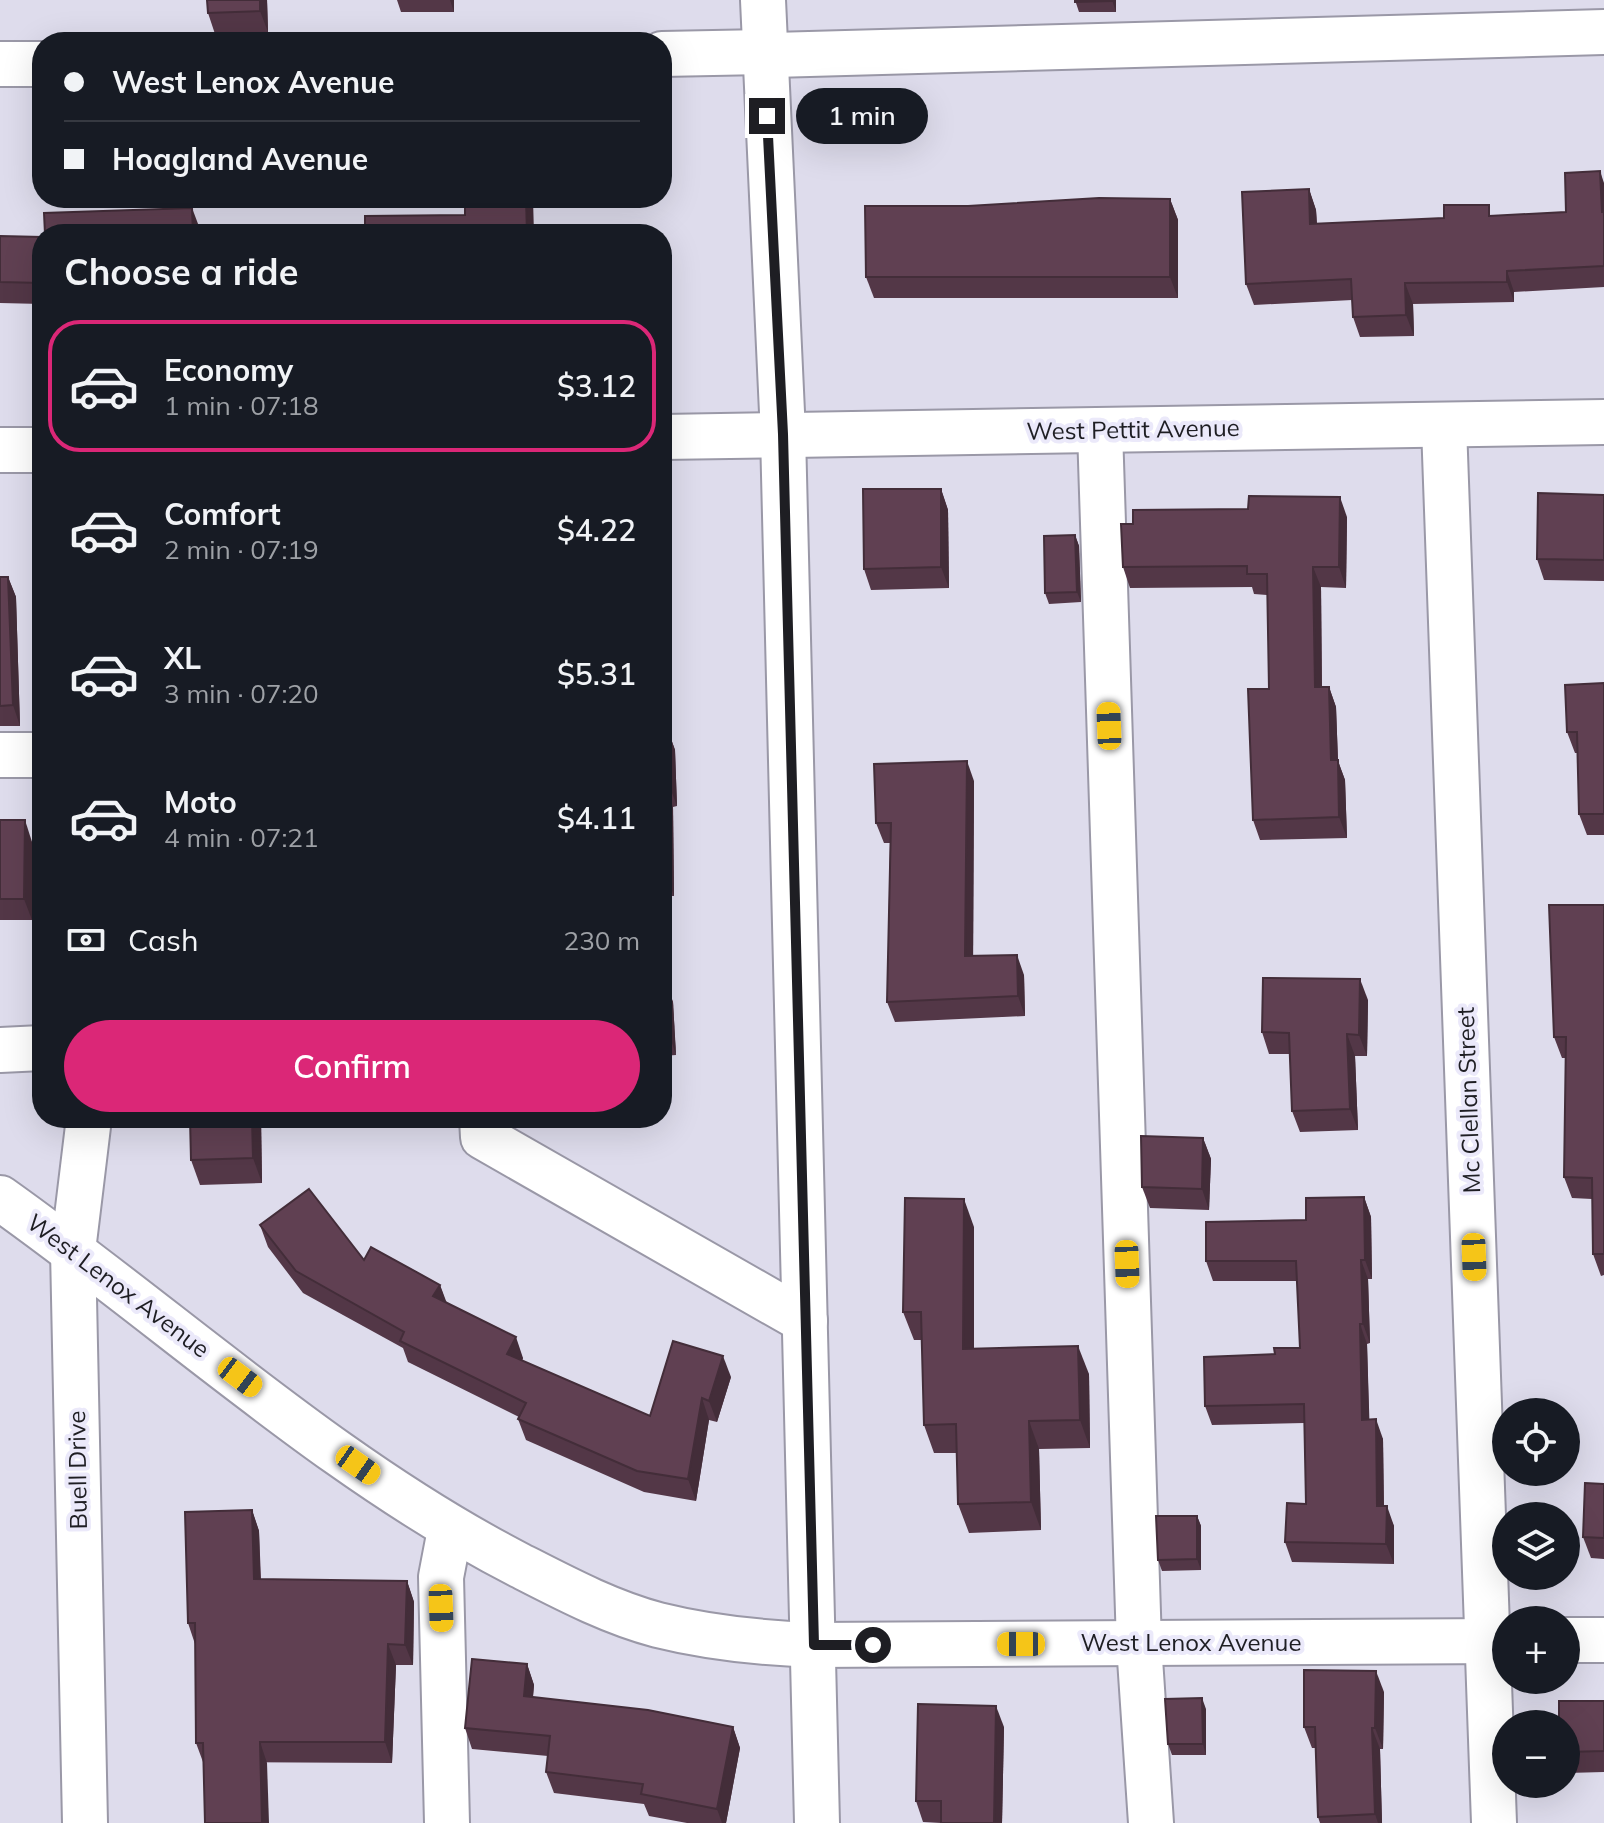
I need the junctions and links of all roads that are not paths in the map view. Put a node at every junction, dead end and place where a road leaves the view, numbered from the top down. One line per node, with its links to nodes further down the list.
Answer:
1 (763, 0): 3 (street)
2 (1604, 32): 3 (street)
3 (764, 52): 4 (street); 10 (street)
4 (672, 54)
5 (0, 64): 6 (street)
6 (32, 64)
7 (1604, 422): 8 (street, West Pettit Avenue)
8 (1444, 426): 9 (street, West Pettit Avenue); 24 (street, Mc Clellan Street)
9 (1100, 430): 10 (street, West Pettit Avenue); 28 (street)
10 (783, 434): 11 (street, West Pettit Avenue); 22 (street)
11 (672, 437)
12 (0, 450): 13 (street)
13 (32, 450)
14 (0, 755): 15 (street)
15 (32, 755)
16 (32, 1048): 17 (street)
17 (0, 1050)
18 (88, 1128): 21 (street, Buell Drive)
19 (483, 1128): 22 (street)
20 (0, 1198): 21 (street, West Lenox Avenue)
21 (73, 1250): 23 (street, West Lenox Avenue); 31 (street, Buell Drive)
22 (805, 1321): 29 (street)
23 (450, 1530): 29 (street, West Lenox Avenue); 32 (street)
24 (1495, 1606)
25 (1580, 1640): 26 (street)
26 (1604, 1640)
27 (1492, 1641): 28 (street, West Lenox Avenue)
28 (1139, 1644): 29 (street, West Lenox Avenue); 34 (street)
29 (814, 1645): 33 (street)
30 (1496, 1694): 35 (street, Mc Clellan Street)
31 (85, 1823)
32 (447, 1823)
33 (817, 1823)
34 (1151, 1823)
35 (1494, 1823)

